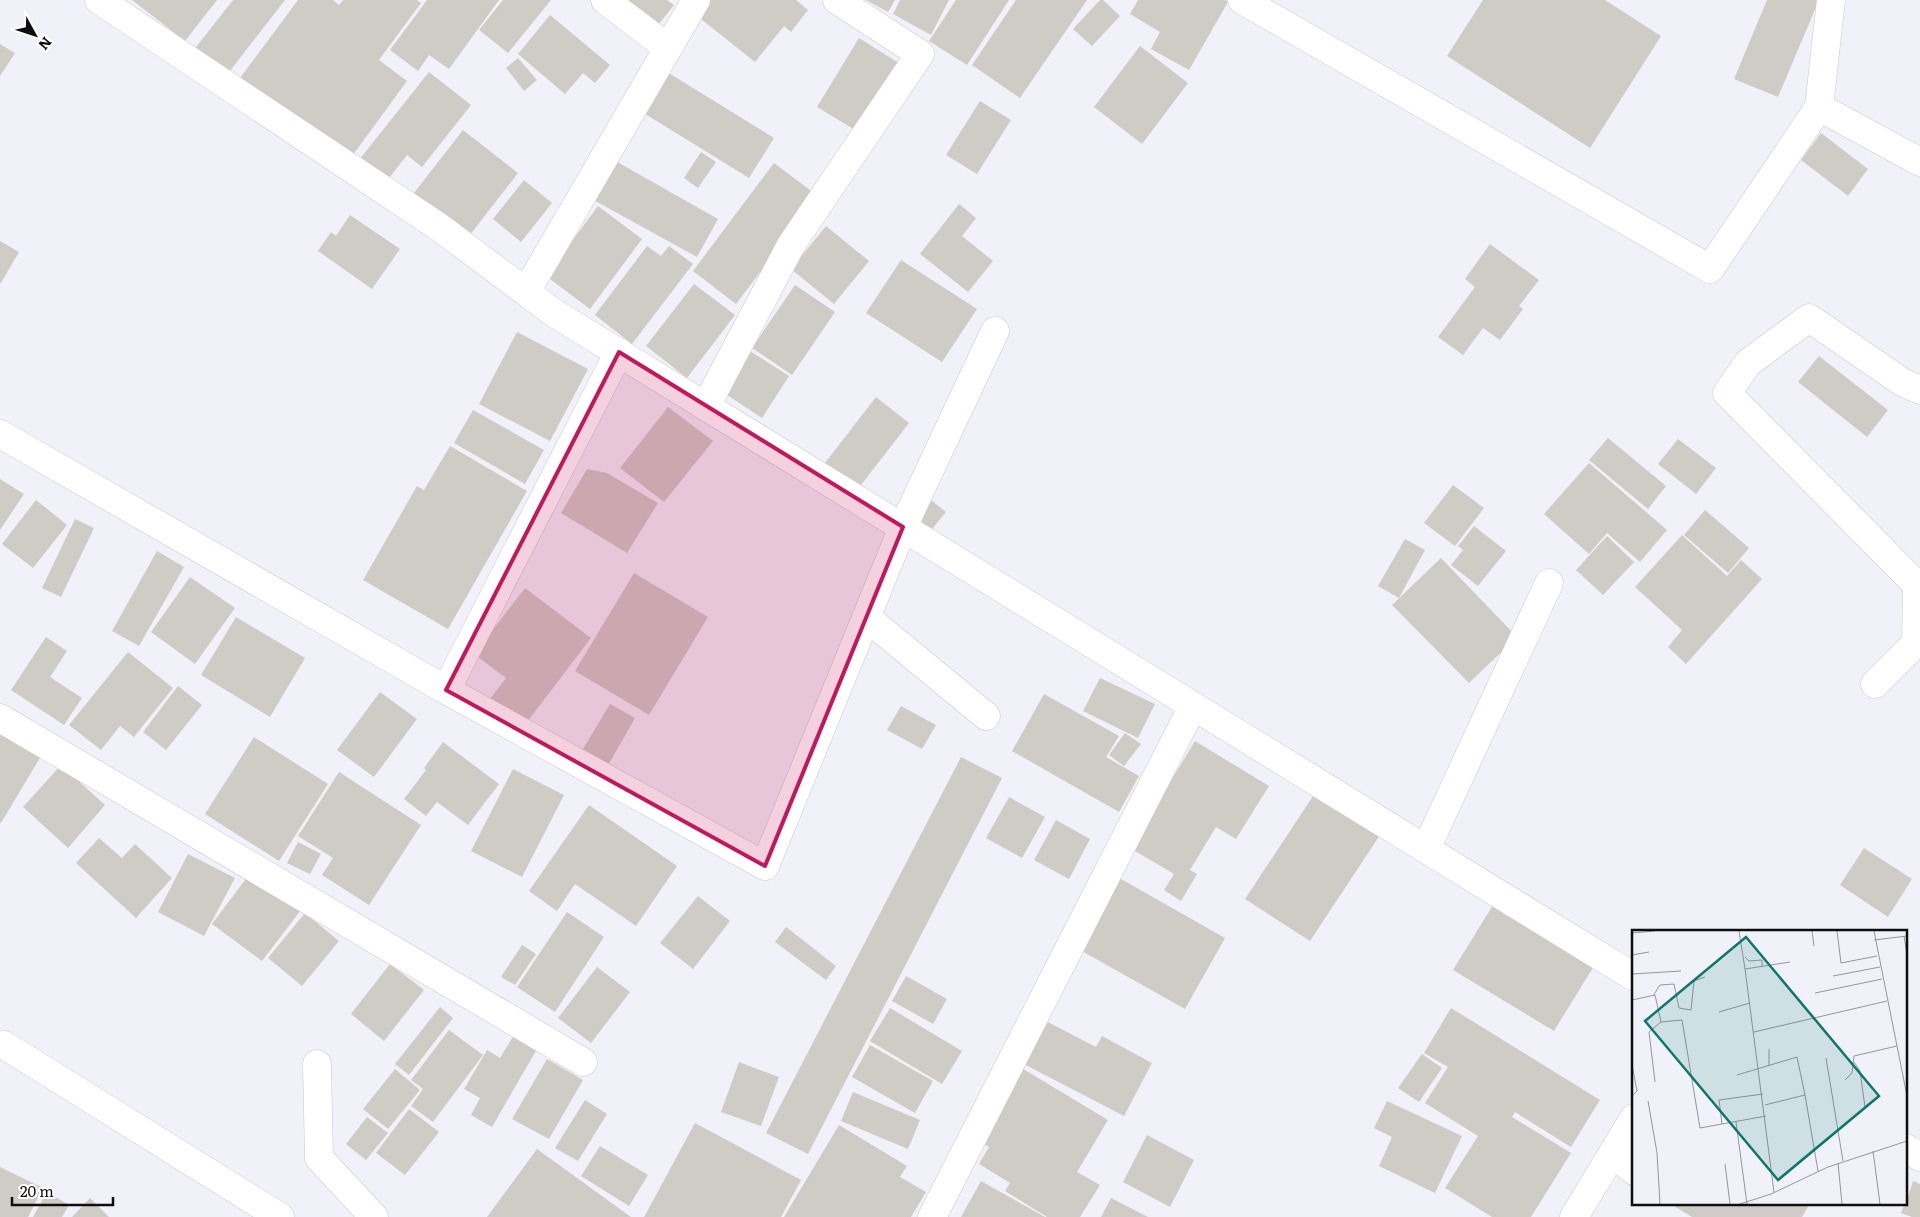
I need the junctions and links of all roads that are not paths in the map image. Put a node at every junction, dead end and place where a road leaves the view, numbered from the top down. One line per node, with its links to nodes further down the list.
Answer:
1 (100, 0): 10 (street)
2 (605, 0): 7 (street)
3 (696, 0): 7 (street)
4 (837, 0): 14 (street)
5 (1242, 0): 8 (street)
6 (1831, 0): 8 (street)
7 (668, 48): 10 (street)
8 (1819, 107): 9 (street)
9 (1920, 162)
10 (526, 292): 12 (street)
11 (995, 331): 16 (street)
12 (619, 352): 14 (street); 20 (street)
13 (1920, 390): 19 (street)
14 (706, 406): 16 (street)
15 (0, 434): 20 (street)
16 (902, 527): 18 (street); 21 (street)
17 (1549, 583): 24 (street)
18 (866, 616): 20 (street); 22 (street)
19 (1875, 684)
20 (446, 690)
21 (1193, 706): 24 (street); 36 (street)
22 (986, 716)
23 (0, 718): 27 (street)
24 (1426, 850): 25 (street)
25 (1632, 976)
26 (4, 1045): 34 (street)
27 (583, 1062)
28 (317, 1064): 35 (street)
29 (1632, 1121): 31 (street)
30 (1908, 1149): 32 (street)
31 (1612, 1154): 33 (street); 37 (street)
32 (1920, 1156)
33 (1632, 1169)
34 (280, 1217)
35 (374, 1217)
36 (932, 1217)
37 (1574, 1217)

